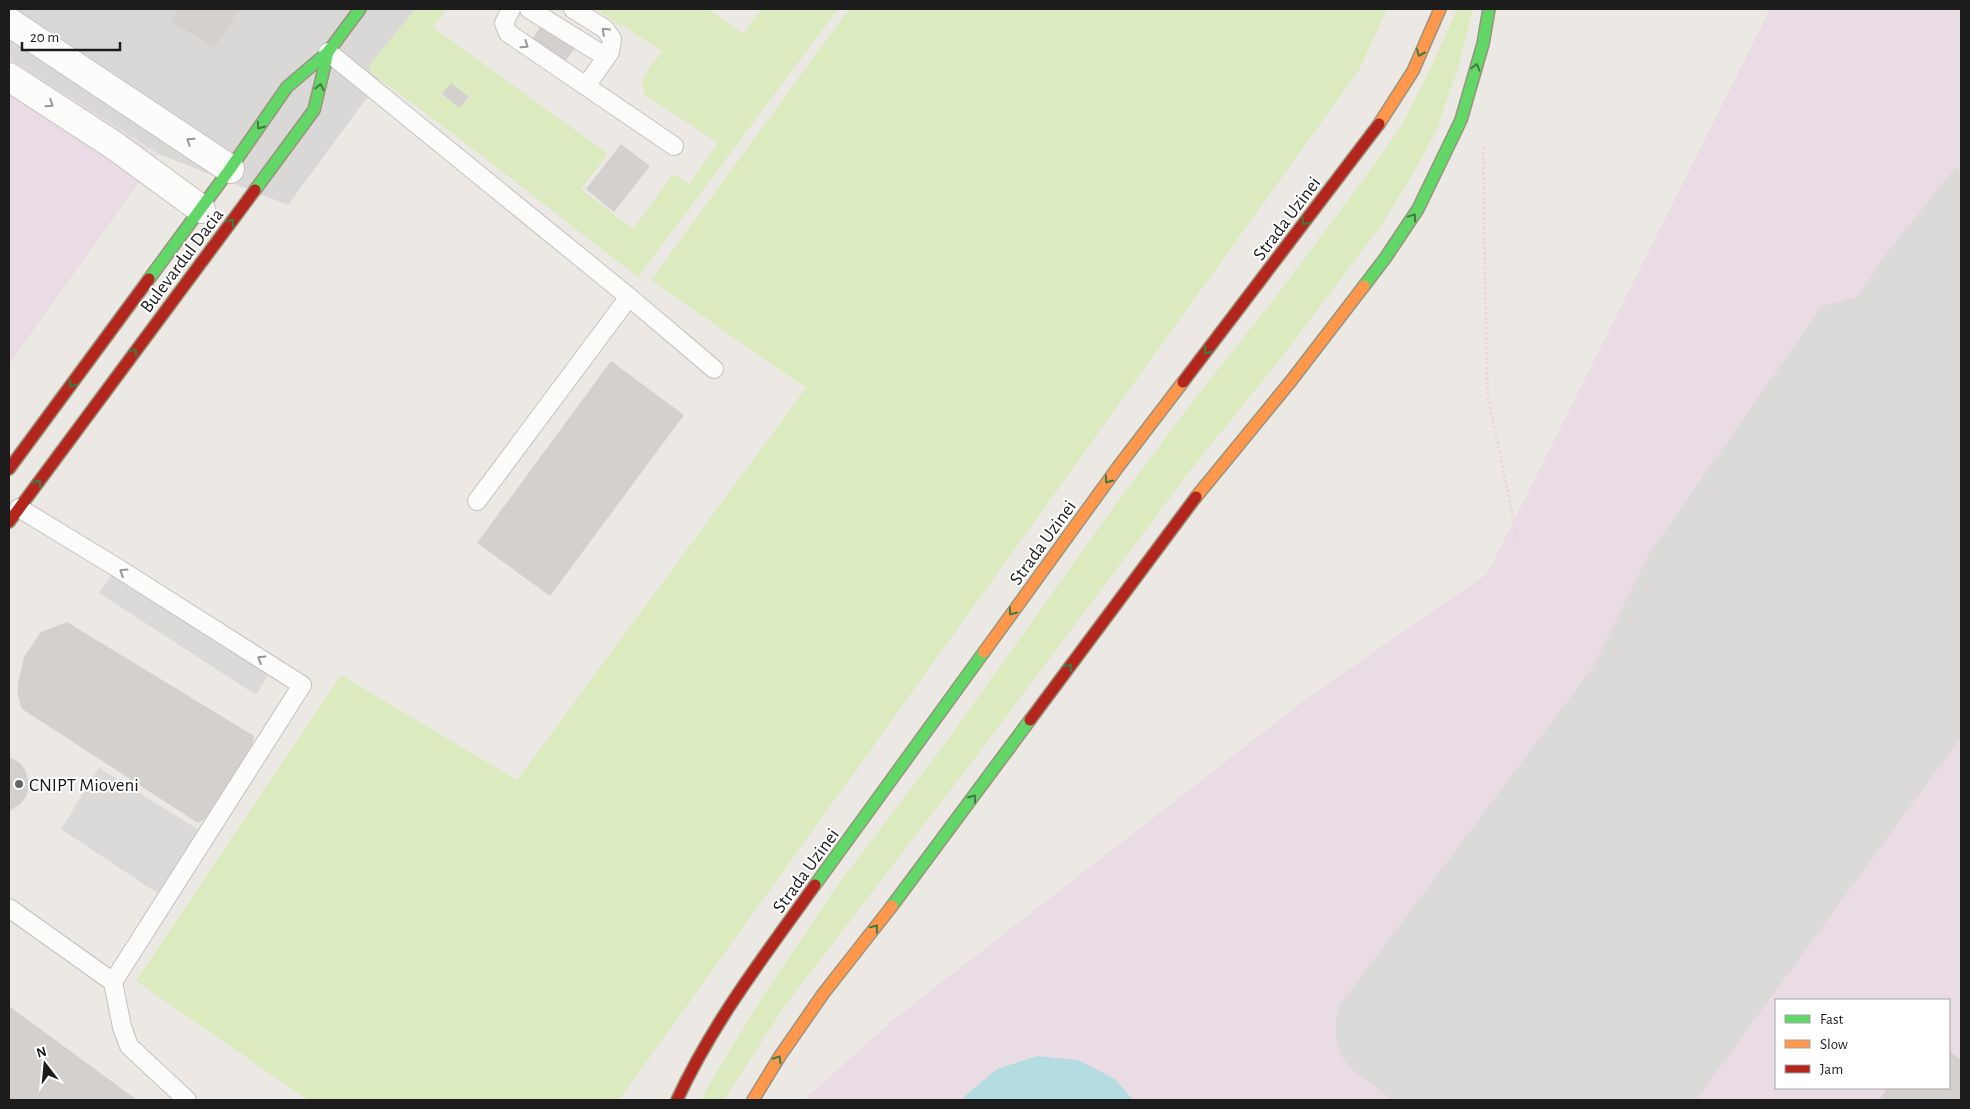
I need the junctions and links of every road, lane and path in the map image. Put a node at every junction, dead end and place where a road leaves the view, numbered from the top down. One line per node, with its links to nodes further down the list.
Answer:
1 (360, 9): 8 (street, Bulevardul Dacia)
2 (511, 9): 11 (lane, one-way to 11)
3 (529, 9): 9 (lane)
4 (573, 9): 9 (lane, one-way to 4)
5 (1440, 9): 25 (street, Strada Uzinei, one-way to 25)
6 (1489, 9): 26 (street, one-way to 6)
7 (9, 22): 14 (street, one-way to 7)
8 (328, 52): 14 (street, one-way to 14); 16 (lane); 20 (street, Bulevardul Dacia, one-way to 8)
9 (606, 58): 11 (lane)
10 (9, 77): 15 (street, one-way to 15)
11 (586, 86): 13 (lane)
12 (1483, 140): 21 (path)
13 (674, 146)
14 (230, 169): 15 (street)
15 (201, 209): 18 (street, one-way to 18)
16 (629, 297): 17 (lane); 19 (lane)
17 (714, 369)
18 (9, 469)
19 (477, 501)
20 (14, 515): 23 (lane, one-way to 20)
21 (1519, 544)
22 (9, 908): 23 (lane)
23 (113, 982): 24 (lane)
24 (187, 1100)
25 (678, 1100)
26 (753, 1100)

